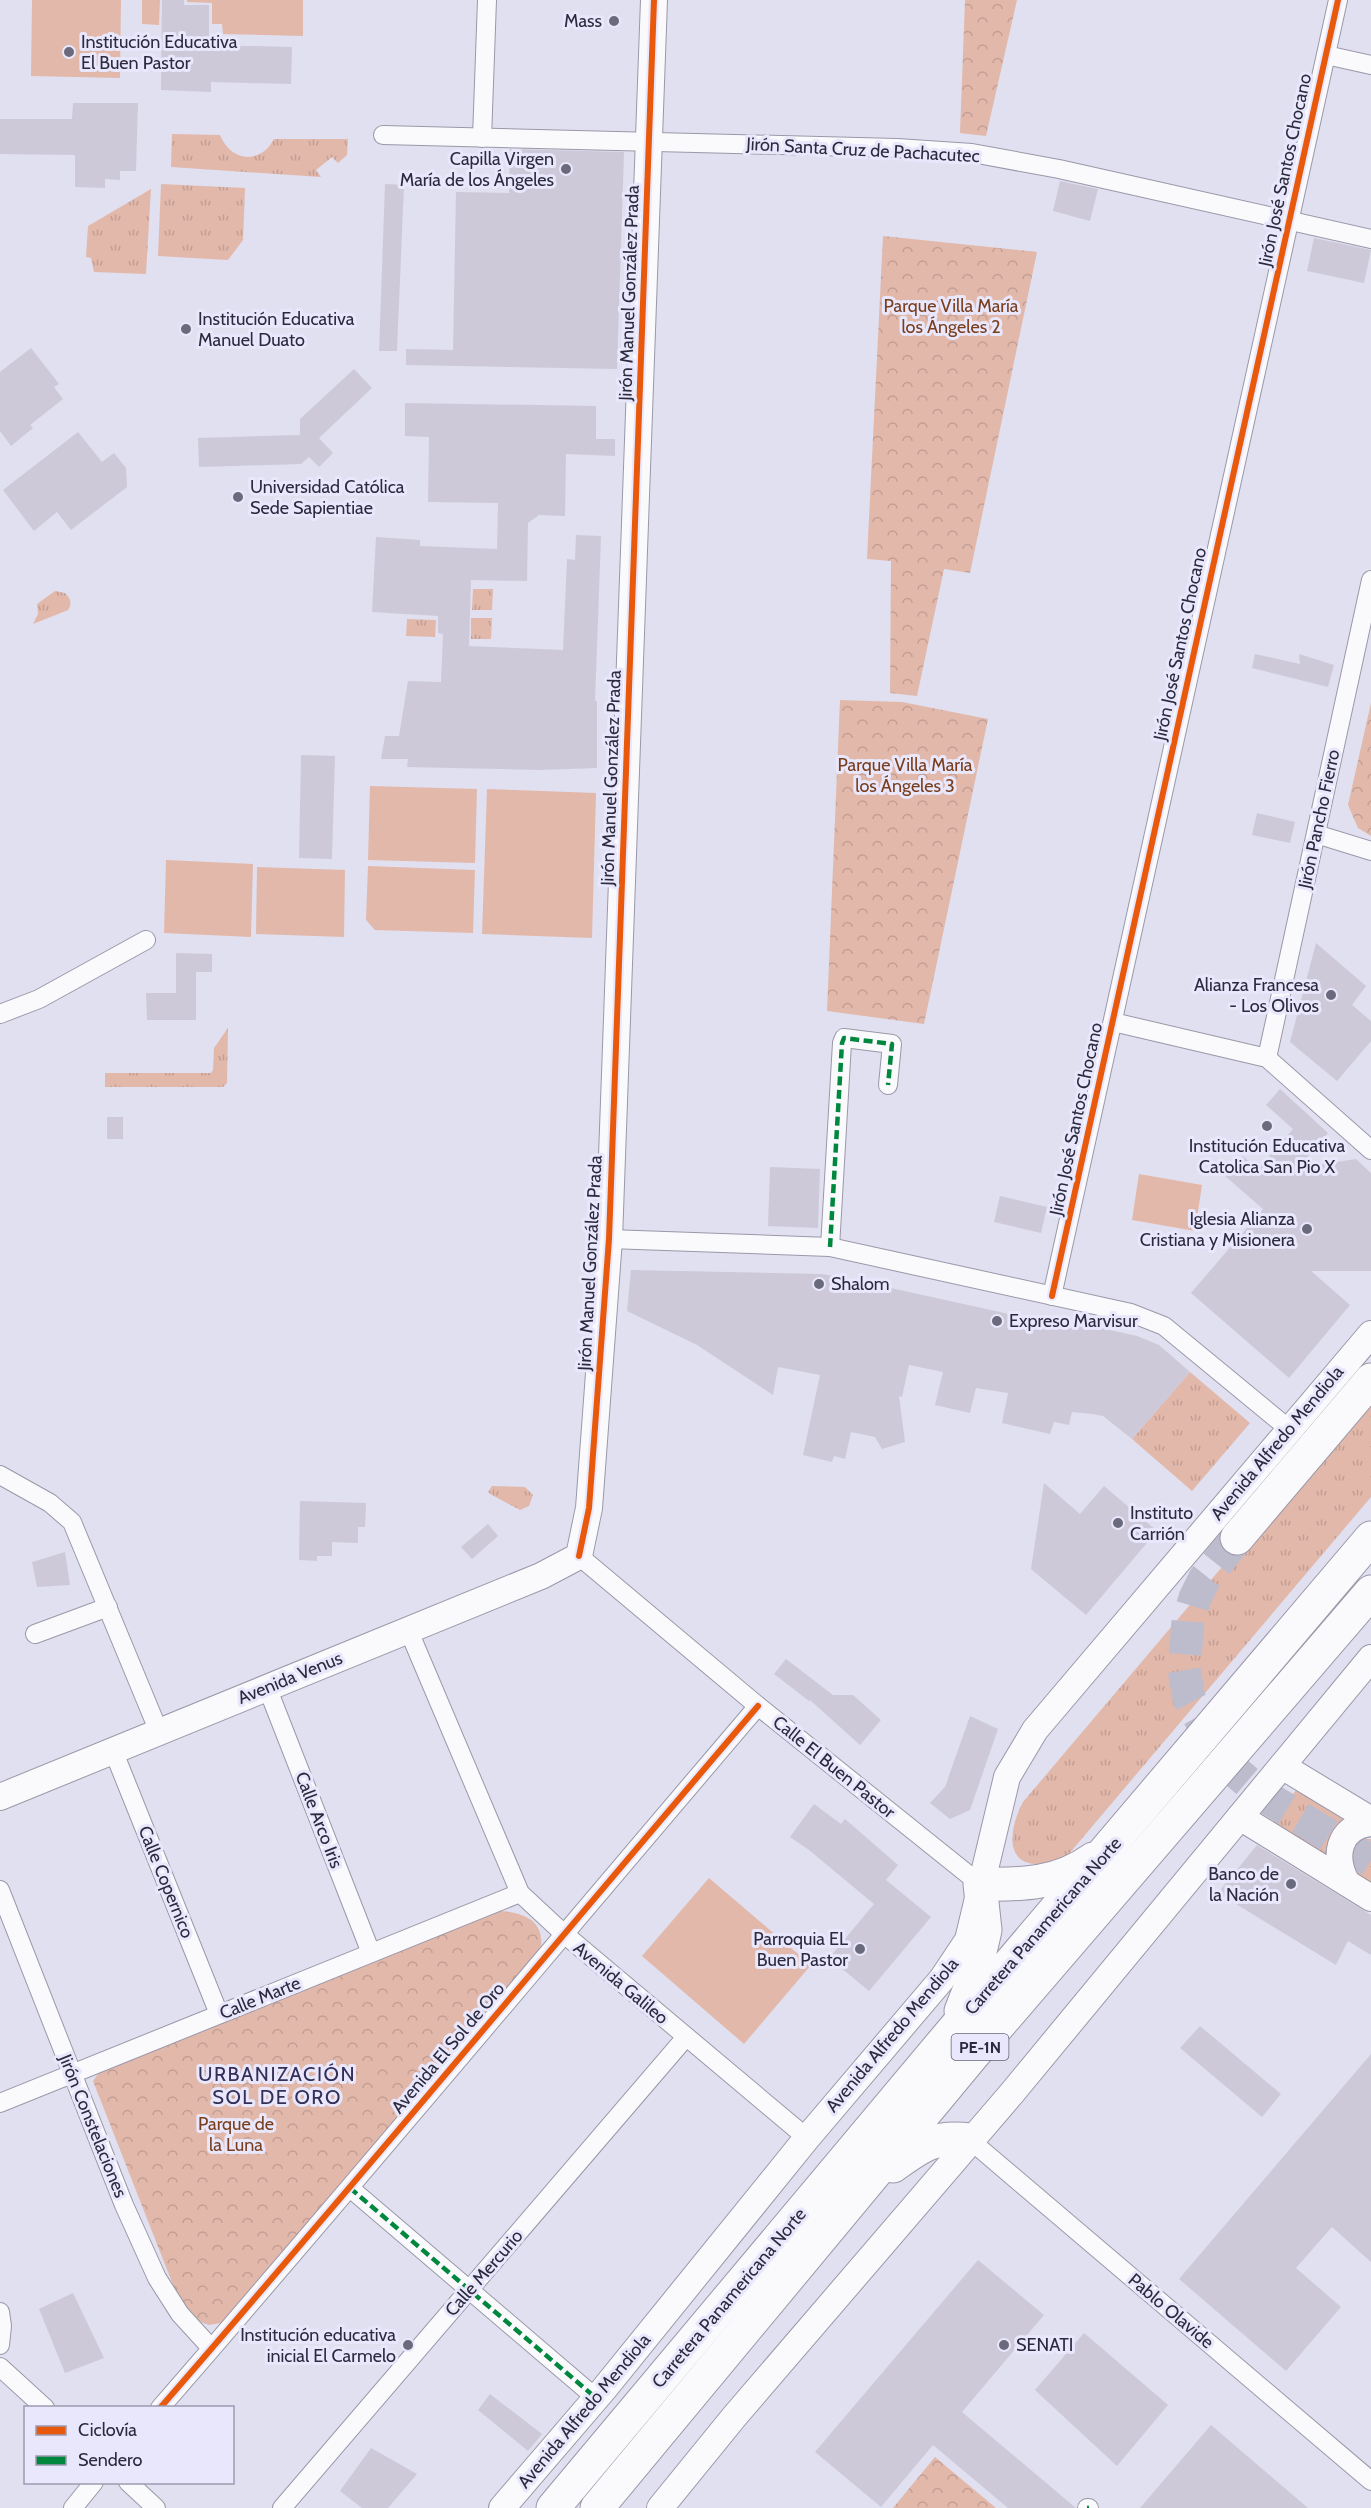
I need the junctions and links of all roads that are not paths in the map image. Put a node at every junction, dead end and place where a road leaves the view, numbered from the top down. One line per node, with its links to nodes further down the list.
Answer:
1 (487, 0): 7 (street)
2 (654, 0): 8 (main road, Jirón Manuel González Prada)
3 (1338, 0): 4 (street, Jirón José Santos Chocano)
4 (1326, 55): 5 (street); 9 (street, Jirón José Santos Chocano)
5 (1371, 65)
6 (383, 135): 7 (street, Jirón Santa Cruz de Pachacutec)
7 (482, 138): 8 (street, Jirón Santa Cruz de Pachacutec)
8 (649, 142): 9 (street, Jirón Santa Cruz de Pachacutec); 20 (main road, Jirón Manuel González Prada)
9 (1290, 220): 10 (street, Jirón Santa Cruz de Pachacutec); 16 (street, Jirón José Santos Chocano)
10 (1371, 239)
11 (1371, 580): 12 (street, Jirón Pancho Fierro)
12 (1316, 834): 13 (street); 17 (street, Jirón Pancho Fierro)
13 (1371, 851)
14 (146, 940): 15 (street)
15 (0, 1014)
16 (1113, 1022): 17 (street); 22 (street, Jirón José Santos Chocano)
17 (1267, 1058): 19 (street)
18 (888, 1084): 21 (street)
19 (1371, 1150)
20 (609, 1239): 21 (street); 29 (main road, Jirón Manuel González Prada)
21 (830, 1247): 22 (street)
22 (1052, 1296): 25 (street)
23 (1371, 1334): 25 (main road, Avenida Alfredo Mendiola)
24 (1371, 1380): 27 (highway)
25 (1289, 1429): 44 (main road, Avenida Alfredo Mendiola)
26 (0, 1475): 31 (street)
27 (1237, 1538)
28 (1371, 1538): 43 (highway, Carretera Panamericana Norte / PE-1N)
29 (579, 1556): 32 (main road, Avenida Venus); 36 (street, Calle El Buen Pastor)
30 (1371, 1592): 59 (highway, Carretera Panamericana Norte / PE-1N)
31 (108, 1607): 33 (street); 37 (street)
32 (408, 1629): 35 (main road, Avenida Venus); 47 (street, Avenida Galileo)
33 (35, 1634)
34 (1371, 1658): 39 (main road)
35 (267, 1687): 37 (main road, Avenida Venus); 50 (street, Calle Arco Iris)
36 (758, 1706): 44 (street, Calle El Buen Pastor); 49 (street, Avenida El Sol de Oro)
37 (159, 1732): 38 (main road, Avenida Venus)
38 (113, 1750): 40 (main road, Avenida Venus); 51 (street, Calle Copernico)
39 (1282, 1766): 41 (main road); 42 (main road)
40 (0, 1797)
41 (1240, 1817): 45 (main road); 57 (main road)
42 (1371, 1822): 45 (main road)
43 (1115, 1842): 44 (highway); 52 (highway, Carretera Panamericana Norte / PE-1N)
44 (980, 1884): 52 (highway); 56 (main road, Avenida Alfredo Mendiola)
45 (1347, 1884): 48 (main road)
46 (0, 1890): 54 (street, Jirón Constelaciones)
47 (520, 1893): 49 (street, Avenida Galileo); 50 (street, Calle Marte)
48 (1371, 1898)
49 (563, 1933): 53 (street, Avenida Galileo); 58 (street, Avenida El Sol de Oro)
50 (371, 1953): 51 (street, Calle Marte)
51 (219, 2014): 54 (street, Calle Marte)
52 (951, 2034): 75 (highway, Carretera Panamericana Norte / PE-1N)
53 (686, 2037): 56 (street, Avenida Galileo); 60 (street, Calle Mercurio)
54 (72, 2074): 55 (street, Calle Marte); 63 (street, Jirón Constelaciones)
55 (0, 2103)
56 (807, 2138): 65 (main road, Avenida Alfredo Mendiola)
57 (970, 2140): 59 (highway); 68 (street, Pablo Olavide); 77 (main road)
58 (350, 2188): 60 (street); 63 (street, Avenida El Sol de Oro)
59 (831, 2225): 76 (highway, Carretera Panamericana Norte / PE-1N)
60 (470, 2289): 65 (street); 73 (street, Calle Mercurio)
61 (0, 2312): 62 (street)
62 (0, 2344)
63 (211, 2348): 67 (street, Avenida El Sol de Oro)
64 (0, 2367): 66 (street)
65 (596, 2398): 74 (main road, Avenida Alfredo Mendiola)
66 (43, 2406)
67 (162, 2406)
68 (1371, 2481)
69 (92, 2484): 71 (street)
70 (130, 2484): 72 (street)
71 (73, 2508)
72 (156, 2508)
73 (282, 2508)
74 (502, 2508)
75 (553, 2508)
76 (597, 2508)
77 (660, 2508)

